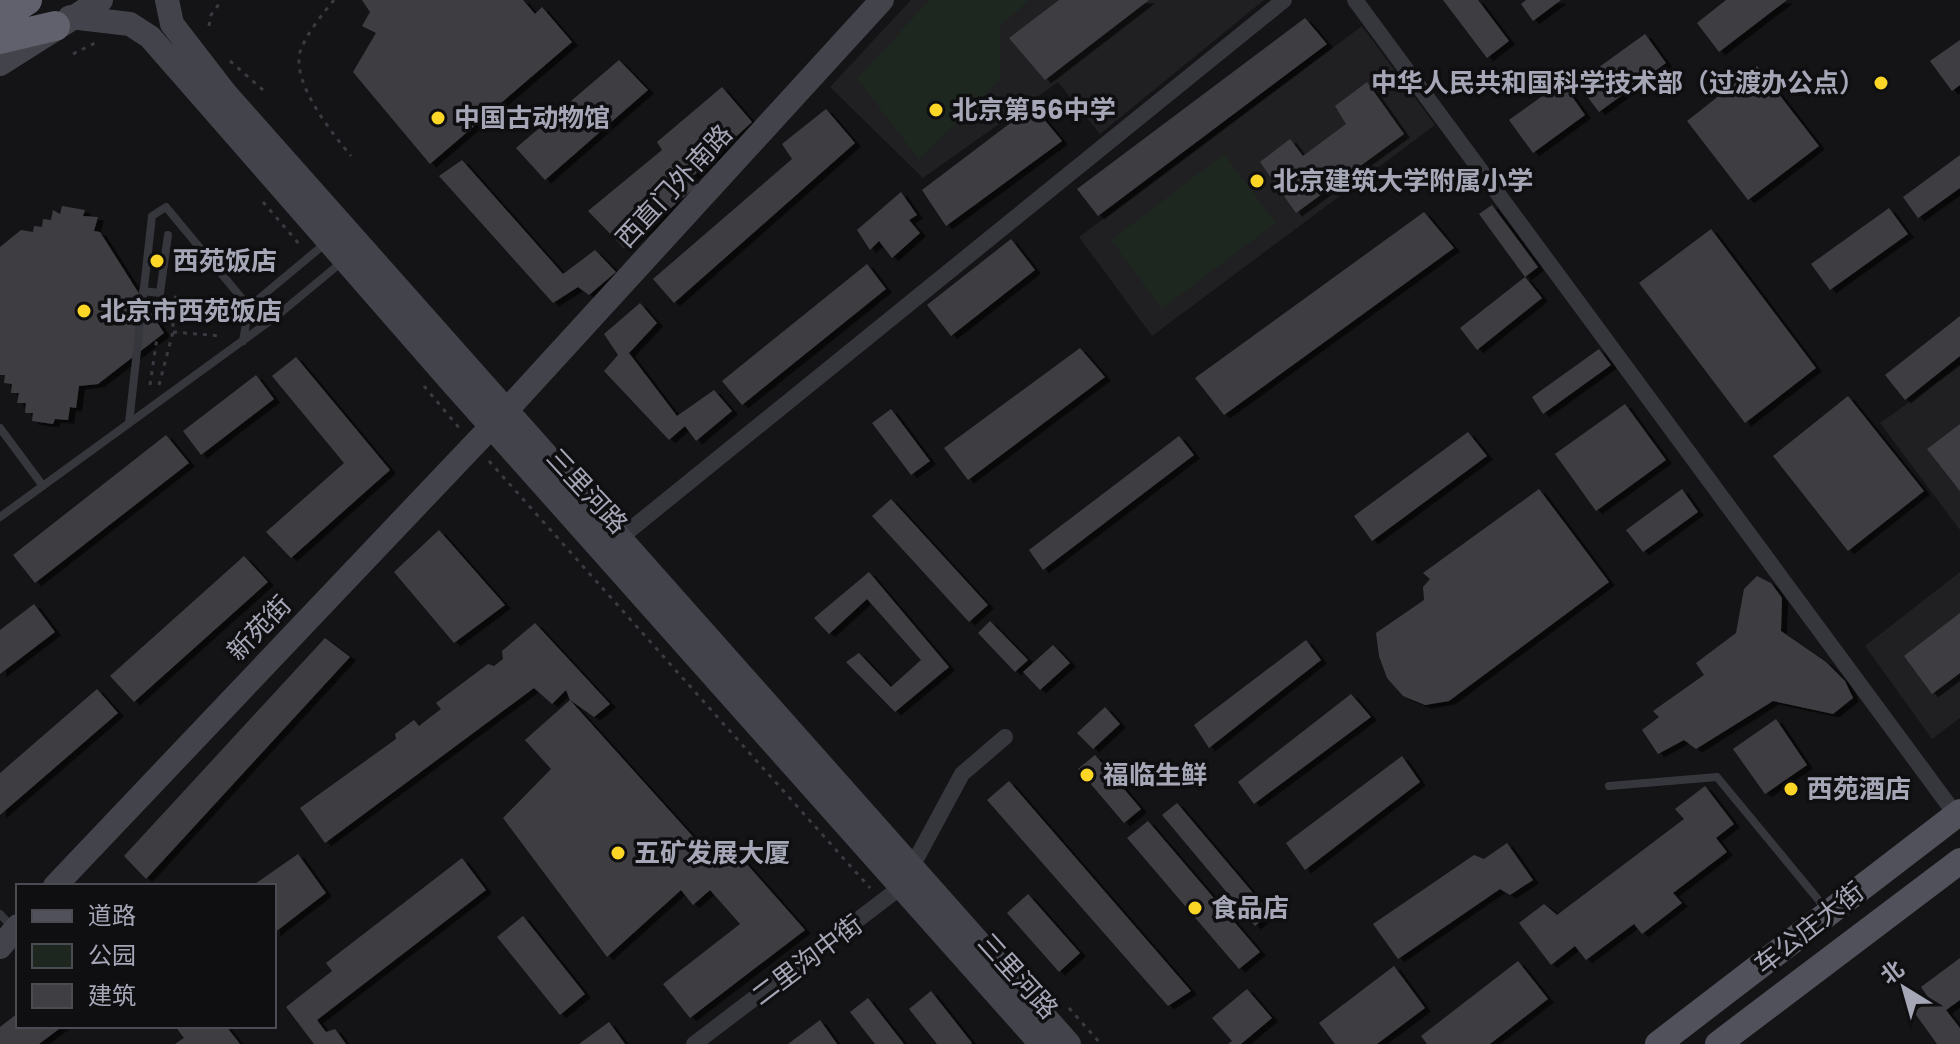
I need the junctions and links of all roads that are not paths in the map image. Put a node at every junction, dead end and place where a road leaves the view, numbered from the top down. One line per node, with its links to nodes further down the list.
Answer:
1 (27, 0): 7 (highway)
2 (101, 0): 8 (main road)
3 (167, 0): 11 (main road, 三里河路)
4 (882, 0): 17 (main road, 西直门外南路)
5 (1284, 0): 22 (street)
6 (1355, 0): 25 (street)
7 (0, 17)
8 (63, 22): 9 (highway); 10 (main road); 11 (main road, 三里河路)
9 (0, 39)
10 (0, 64)
11 (335, 234): 13 (main road, 三里河路); 15 (lane)
12 (168, 235): 14 (lane)
13 (352, 254): 16 (lane); 17 (main road, 三里河路)
14 (143, 291): 15 (lane); 18 (lane)
15 (249, 307): 16 (lane)
16 (243, 341): 18 (lane)
17 (499, 419): 22 (main road, 三里河路); 27 (main road, 三里河路); 28 (main road, 新苑街)
18 (129, 423): 20 (lane)
19 (0, 428): 20 (lane)
20 (43, 486): 21 (lane)
21 (0, 517)
22 (620, 538): 27 (main road, 三里河路)
23 (1005, 737): 27 (street)
24 (1609, 786): 29 (lane)
25 (1958, 813): 29 (main road, 车公庄大街)
26 (1960, 861): 34 (main road, 车公庄大街)
27 (906, 878): 30 (street, 二里沟中街); 31 (main road, 三里河路); 32 (main road, 三里河路)
28 (57, 884)
29 (1829, 913): 33 (main road, 车公庄大街)
30 (694, 1044)
31 (1041, 1044)
32 (1069, 1044)
33 (1658, 1044)
34 (1718, 1044)

